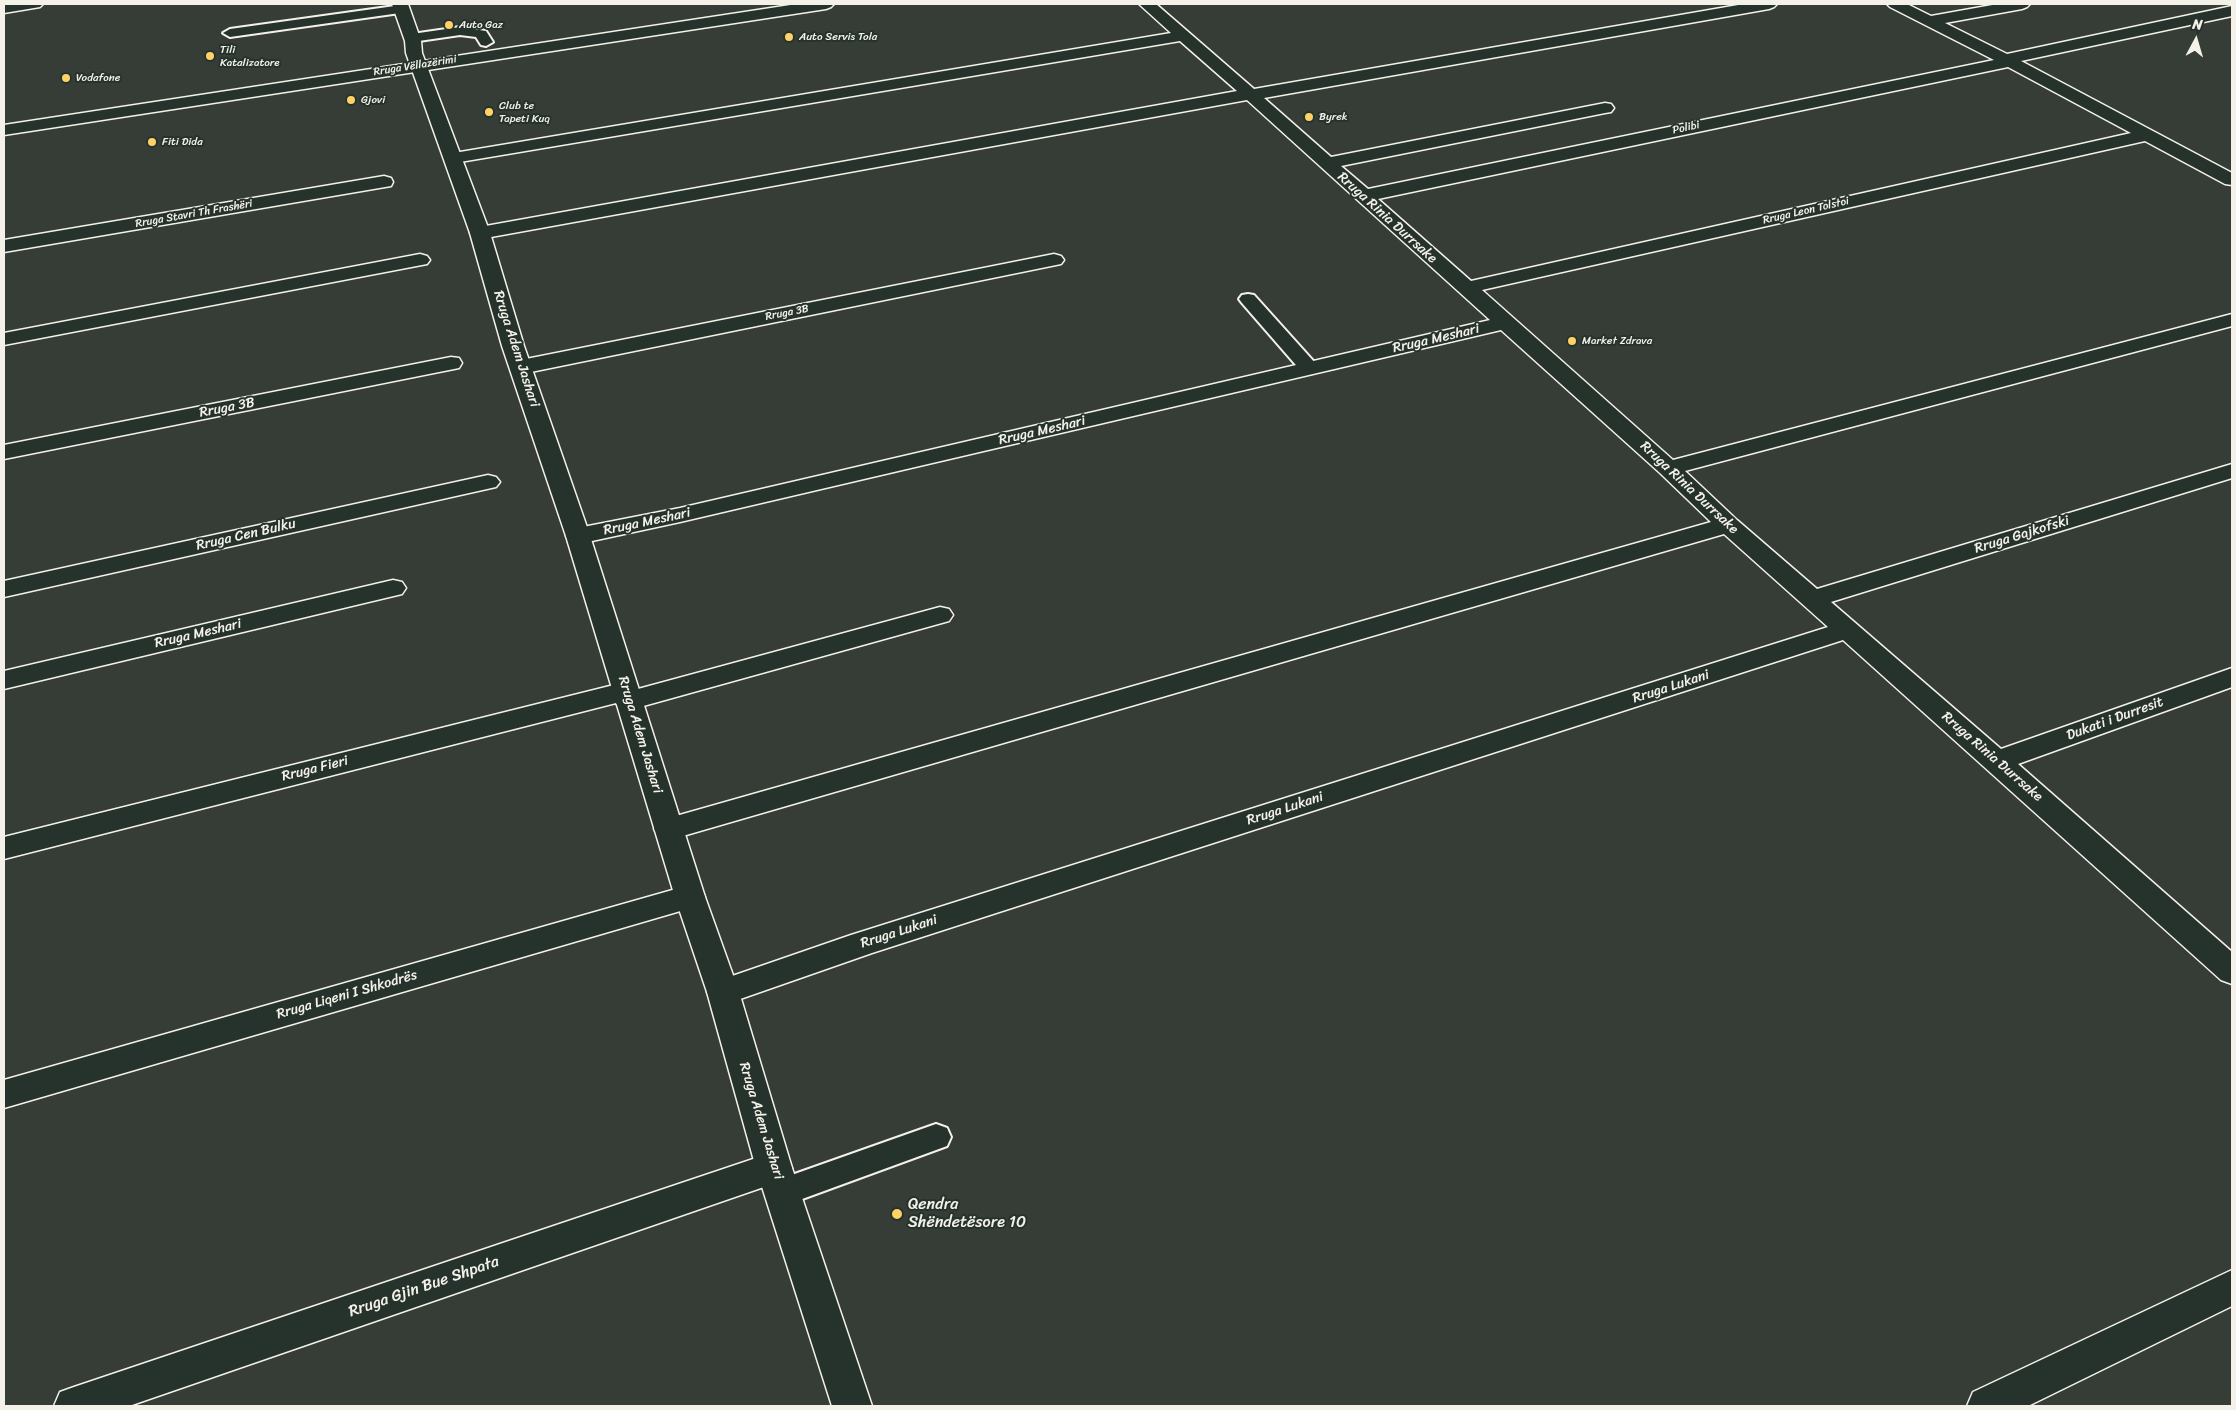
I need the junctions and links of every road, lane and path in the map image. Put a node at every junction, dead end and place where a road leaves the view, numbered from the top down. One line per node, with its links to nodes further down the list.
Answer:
1 (35, 4): 9 (street)
2 (738, 4): 14 (street, Rruga Vëllazërimi)
3 (826, 4): 14 (street, Rruga Vëllazërimi)
4 (1147, 4): 13 (street, Rruga Rinia Durrsake)
5 (1769, 4): 16 (street)
6 (1895, 4): 11 (street)
7 (2022, 4): 11 (street)
8 (401, 6): 12 (lane); 14 (street, Rruga Adem Jashari)
9 (4, 8)
10 (2232, 12): 15 (street, Polibi)
11 (1929, 21): 15 (street)
12 (230, 33)
13 (1183, 36): 16 (street, Rruga Rinia Durrsake); 21 (street)
14 (415, 52): 18 (street, Rruga Vëllazërimi); 19 (street, Rruga Vëllazërimi); 21 (street, Rruga Adem Jashari)
15 (2007, 60): 20 (street); 25 (street, Polibi)
16 (1251, 94): 22 (street, Rruga Rinia Durrsake); 26 (street)
17 (1605, 108): 22 (street)
18 (4, 115)
19 (4, 130)
20 (2147, 135): 23 (street); 30 (street, Rruga Leon Tolstoi)
21 (454, 158): 26 (street, Rruga Adem Jashari)
22 (1327, 163): 25 (street, Rruga Rinia Durrsake)
23 (2232, 180)
24 (384, 182): 27 (street, Rruga Stavri Th Frashëri)
25 (1364, 196): 30 (street, Rruga Rinia Durrsake)
26 (480, 233): 36 (street, Rruga Adem Jashari)
27 (4, 246)
28 (420, 260): 34 (street)
29 (1054, 260): 36 (street, Rruga 3B)
30 (1465, 288): 33 (street, Rruga Rinia Durrsake)
31 (1248, 299): 37 (lane)
32 (2232, 320): 39 (street)
33 (1505, 323): 37 (street, Rruga Meshari); 39 (street, Rruga Rinia Durrsake)
34 (4, 339)
35 (451, 363): 38 (street, Rruga 3B)
36 (520, 366): 43 (street, Rruga Adem Jashari)
37 (1309, 368): 43 (street, Rruga Meshari)
38 (4, 452)
39 (1668, 468): 42 (street, Rruga Rinia Durrsake)
40 (2232, 471): 46 (street, Rruga Gajkofski)
41 (488, 482): 45 (street, Rruga Cen Bulku)
42 (1728, 525): 46 (street, Rruga Rinia Durrsake); 53 (street)
43 (578, 536): 51 (street, Rruga Adem Jashari)
44 (393, 588): 50 (street, Rruga Meshari)
45 (4, 589)
46 (1812, 599): 48 (street, Rruga Rinia Durrsake)
47 (940, 615): 51 (street, Rruga Fieri)
48 (1848, 630): 52 (street, Rruga Rinia Durrsake); 57 (street, Rruga Lukani)
49 (2232, 677): 52 (street, Dukati i Durresit)
50 (4, 680)
51 (628, 696): 53 (street, Rruga Adem Jashari); 54 (street, Rruga Fieri)
52 (1997, 761): 56 (street, Rruga Rinia Durrsake)
53 (669, 830): 55 (street, Rruga Adem Jashari)
54 (4, 848)
55 (690, 896): 57 (street, Rruga Adem Jashari); 58 (street, Rruga Liqeni I Shkodrës)
56 (2225, 954)
57 (723, 992): 60 (street, Rruga Adem Jashari)
58 (4, 1094)
59 (936, 1138): 60 (lane)
60 (778, 1180): 62 (street, Rruga Gjin Bue Shpata); 63 (street, Rruga Adem Jashari)
61 (2232, 1287): 64 (street)
62 (74, 1406)
63 (852, 1406)
64 (1987, 1406)

